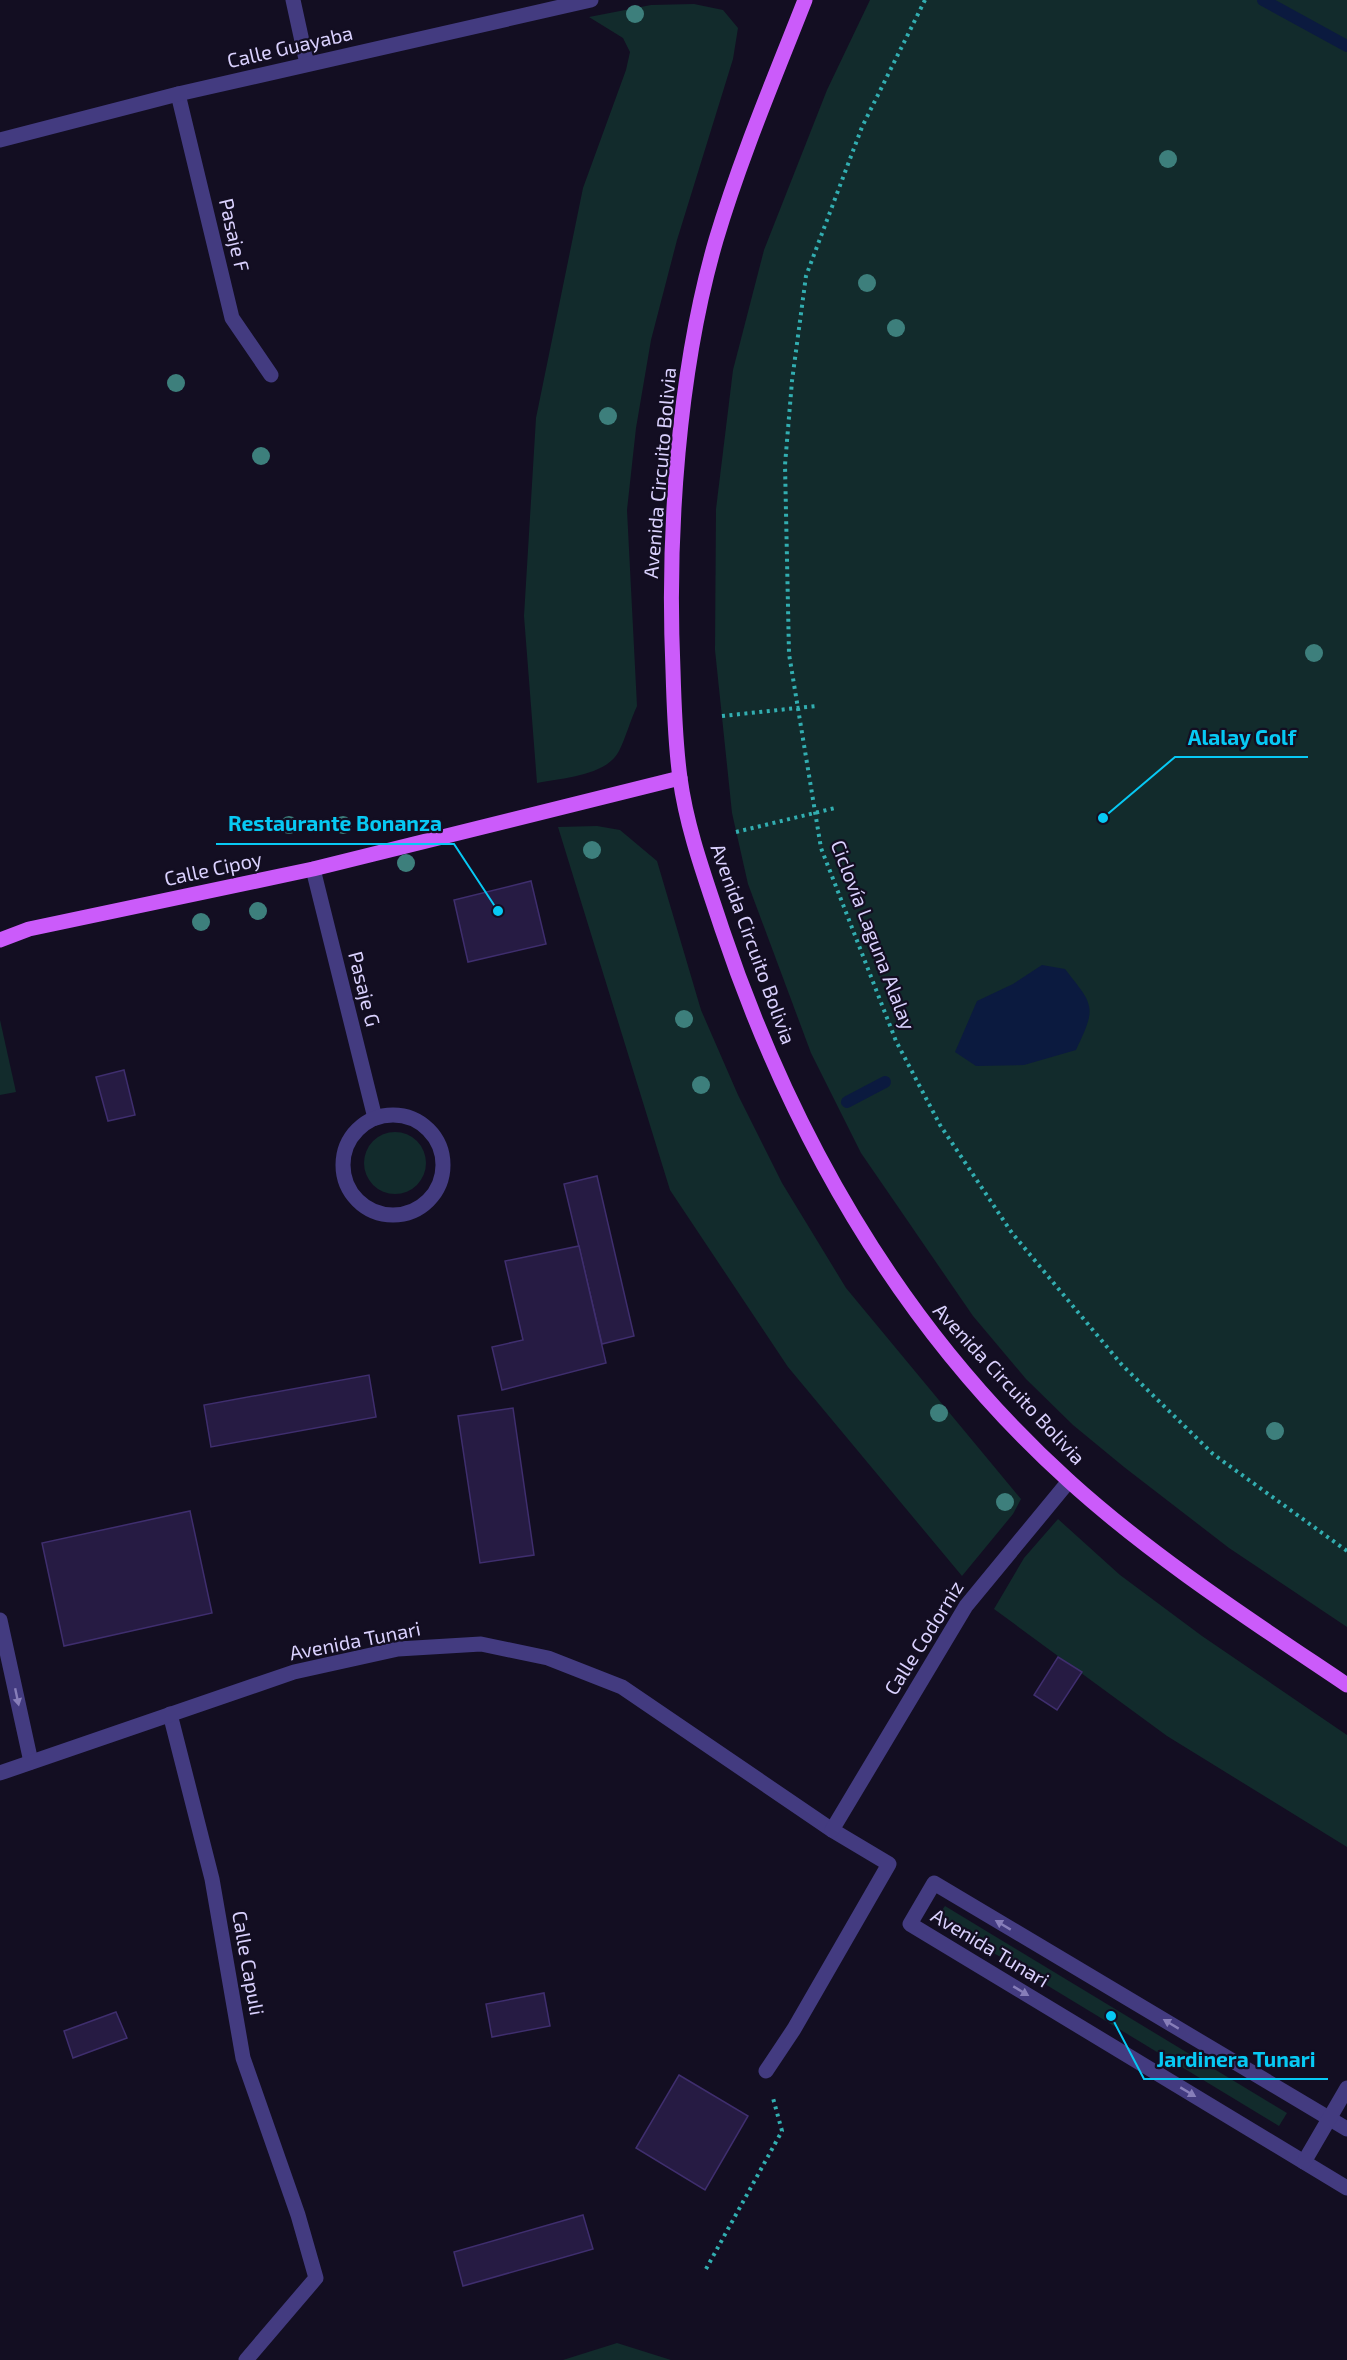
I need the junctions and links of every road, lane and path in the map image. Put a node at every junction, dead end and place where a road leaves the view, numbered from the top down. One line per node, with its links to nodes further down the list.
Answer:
1 (294, 0): 5 (street)
2 (591, 0): 5 (street, Calle Guayaba)
3 (803, 0): 12 (main road, Avenida Circuito Bolivia)
4 (925, 0): 10 (path, Ciclovía Laguna Alalay)
5 (307, 64): 6 (street, Calle Guayaba)
6 (178, 94): 7 (street, Calle Guayaba); 8 (street, Pasaje F)
7 (0, 140)
8 (271, 375)
9 (816, 706): 10 (path)
10 (798, 708): 11 (path); 14 (path, Ciclovía Laguna Alalay)
11 (722, 716)
12 (680, 778): 16 (main road, Calle Cipoy); 19 (main road, Avenida Circuito Bolivia)
13 (836, 808): 14 (path)
14 (815, 813): 15 (path); 20 (path, Ciclovía Laguna Alalay)
15 (736, 832)
16 (313, 869): 17 (main road, Calle Cipoy); 18 (street, Pasaje G)
17 (0, 940)
18 (375, 1118): 18 (street)
19 (1069, 1481): 22 (main road, Avenida Circuito Bolivia); 26 (street, Calle Codorniz)
20 (1347, 1551)
21 (0, 1620): 24 (street, one-way to 24)
22 (1347, 1685)
23 (170, 1714): 24 (street, Avenida Tunari); 26 (street, Avenida Tunari); 34 (street, Calle Capuli)
24 (31, 1762): 25 (street, Avenida Tunari)
25 (0, 1773)
26 (832, 1830): 27 (street, Avenida Tunari)
27 (766, 2071): 33 (path)
28 (1347, 2088): 29 (street)
29 (1330, 2118): 30 (street, Avenida Tunari); 31 (street); 31 (street, Avenida Tunari, one-way to 31)
30 (1347, 2129)
31 (1304, 2162): 32 (street, Avenida Tunari)
32 (1347, 2188)
33 (706, 2269)
34 (246, 2360)

